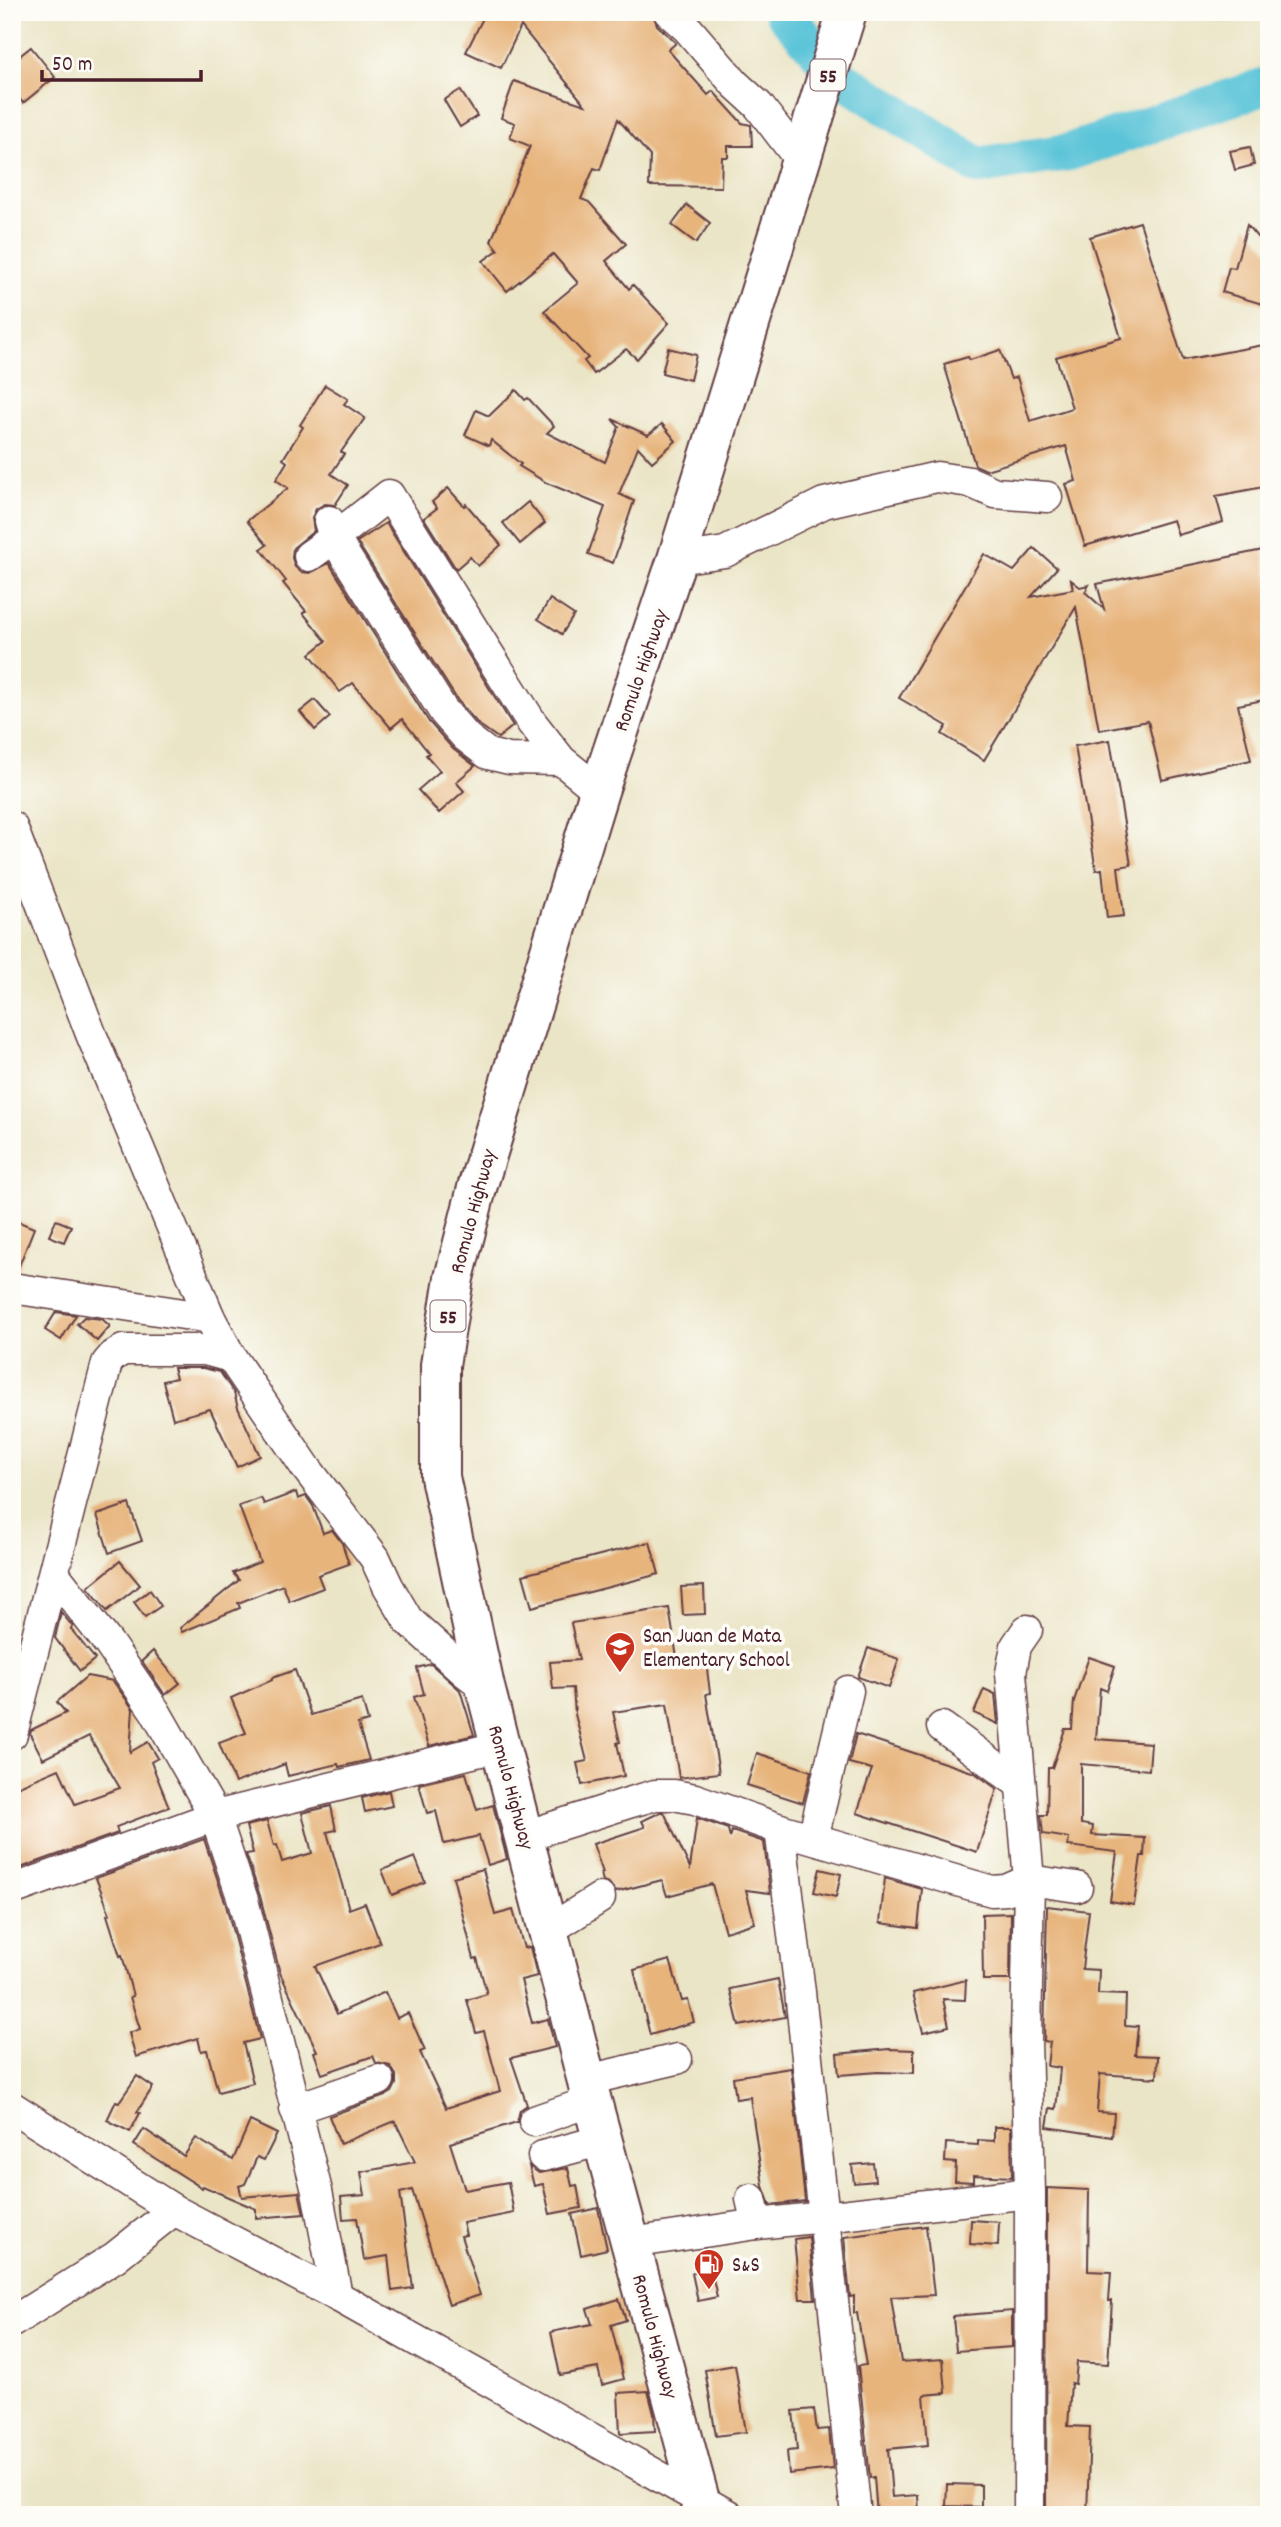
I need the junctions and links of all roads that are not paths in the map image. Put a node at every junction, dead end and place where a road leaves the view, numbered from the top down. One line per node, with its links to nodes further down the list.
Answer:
1 (669, 12): 3 (street)
2 (847, 12): 3 (highway, Romulo Highway / 55)
3 (805, 150): 7 (highway, Romulo Highway / 55)
4 (1046, 497): 7 (street)
5 (332, 529): 6 (street); 8 (street); 9 (street)
6 (309, 556)
7 (677, 559): 11 (highway, Romulo Highway / 55)
8 (532, 723): 9 (street); 10 (street)
9 (488, 754): 10 (street)
10 (561, 760): 11 (street)
11 (599, 791): 18 (highway, Romulo Highway / 55)
12 (12, 827): 14 (street)
13 (12, 1288): 14 (street)
14 (210, 1318): 15 (street)
15 (230, 1357): 16 (street); 18 (street)
16 (55, 1575): 21 (street); 24 (street)
17 (1027, 1630): 23 (street)
18 (485, 1687): 22 (highway, Romulo Highway / 55)
19 (848, 1691): 27 (street)
20 (942, 1727): 23 (street)
21 (12, 1734)
22 (501, 1746): 24 (street); 26 (highway, Romulo Highway / 55)
23 (1020, 1784): 28 (street)
24 (215, 1816): 30 (street); 37 (street)
25 (780, 1829): 26 (street); 27 (street); 43 (street)
26 (525, 1836): 32 (highway, Romulo Highway / 55)
27 (813, 1839): 28 (street)
28 (1028, 1880): 29 (street); 41 (street)
29 (1077, 1887)
30 (12, 1890)
31 (600, 1898): 32 (street)
32 (549, 1930): 35 (highway, Romulo Highway / 55)
33 (677, 2060): 35 (street)
34 (379, 2080): 37 (street)
35 (590, 2091): 38 (street); 39 (highway, Romulo Highway / 55)
36 (12, 2107): 42 (street)
37 (295, 2109): 45 (street)
38 (534, 2121)
39 (603, 2140): 40 (street); 44 (highway, Romulo Highway / 55)
40 (543, 2156)
41 (1030, 2193): 43 (street); 49 (street)
42 (174, 2210): 45 (street); 46 (street)
43 (824, 2217): 44 (street); 48 (street)
44 (631, 2243): 47 (highway, Romulo Highway / 55)
45 (337, 2297): 47 (street)
46 (12, 2322)
47 (711, 2509)
48 (856, 2515)
49 (1029, 2515)

